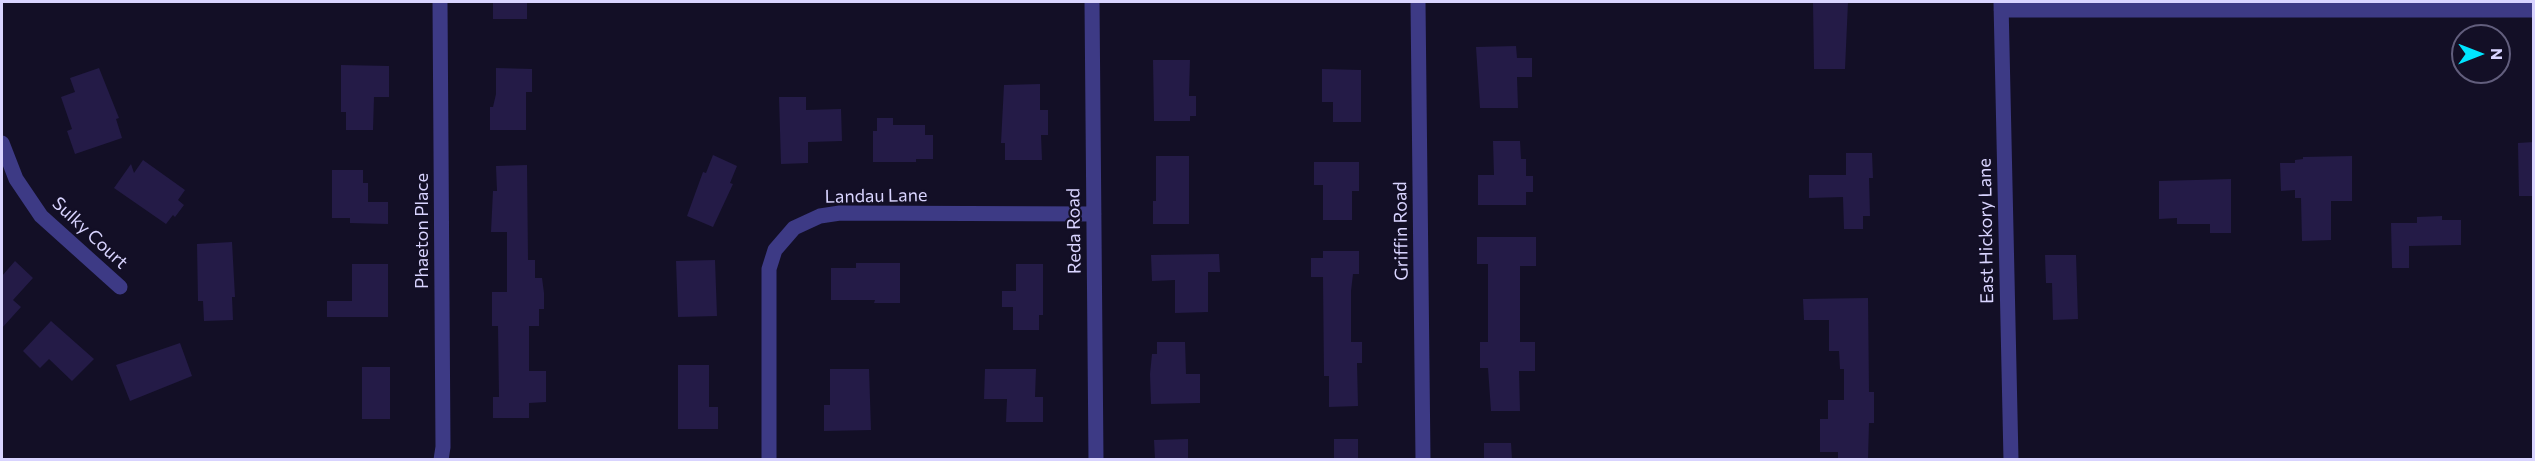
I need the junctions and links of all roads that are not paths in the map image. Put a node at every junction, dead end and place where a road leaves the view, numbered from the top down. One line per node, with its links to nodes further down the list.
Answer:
1 (440, 2): 9 (street, Phaeton Place)
2 (1092, 2): 7 (street, Reda Road)
3 (1418, 2): 12 (street, Griffin Road)
4 (2001, 6): 5 (street); 13 (street, East Hickory Lane)
5 (2534, 10)
6 (2, 143): 8 (street, Sulky Court)
7 (1094, 214): 10 (street, Landau Lane); 11 (street, Reda Road)
8 (120, 287)
9 (441, 459)
10 (770, 459)
11 (1096, 459)
12 (1423, 459)
13 (2011, 459)

